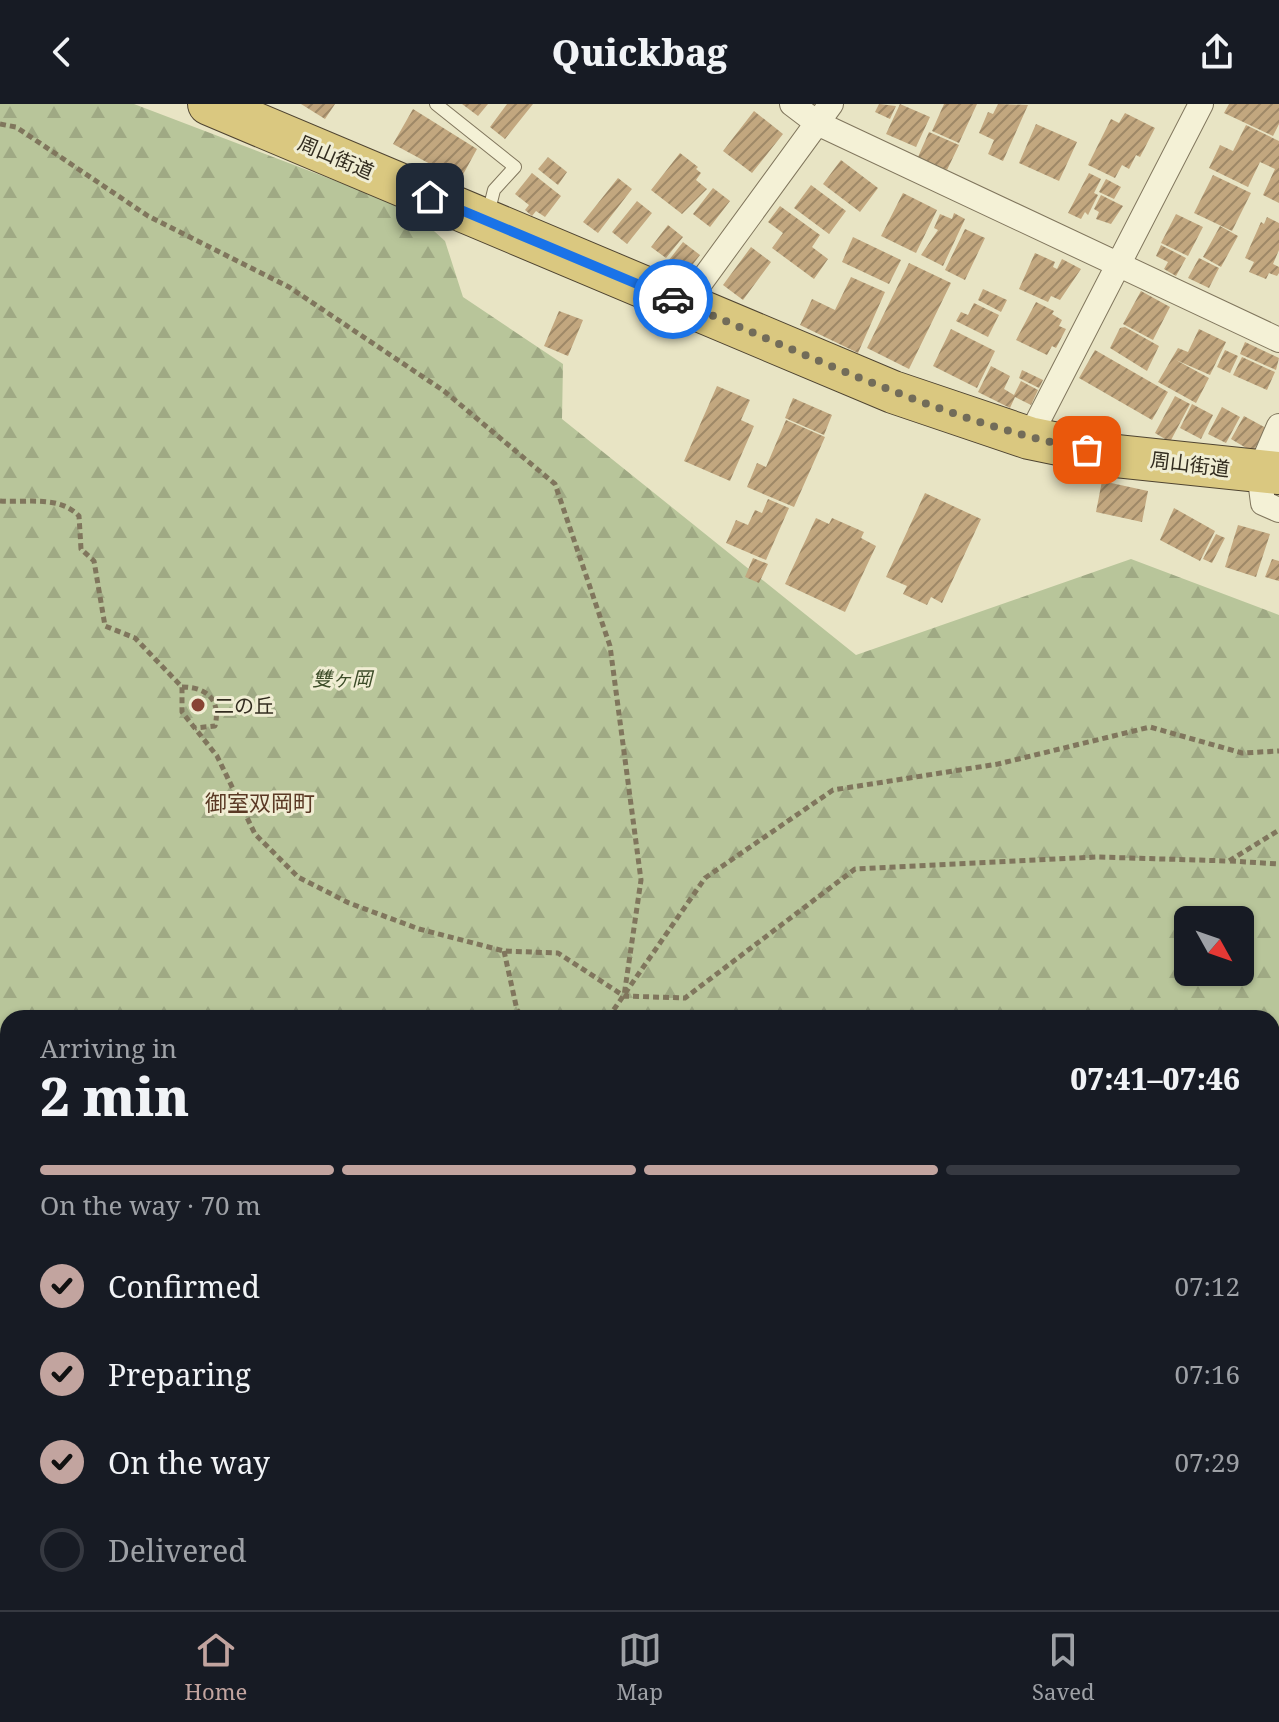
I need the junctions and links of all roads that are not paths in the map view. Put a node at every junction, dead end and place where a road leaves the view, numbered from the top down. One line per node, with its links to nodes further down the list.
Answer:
1 (209, 104): 6 (highway, 周山街道)
2 (436, 104): 7 (lane)
3 (792, 104): 5 (street)
4 (1201, 104): 8 (street)
5 (824, 114): 8 (street); 9 (street)
6 (269, 115): 7 (highway, 周山街道)
7 (486, 221): 9 (highway, 周山街道)
8 (1118, 264): 10 (street); 12 (street)
9 (685, 304): 12 (highway, 周山街道)
10 (1279, 340)
11 (1279, 426): 13 (street)
12 (1029, 438): 13 (highway, 周山街道)
13 (1269, 472): 14 (street)
14 (1279, 510)

